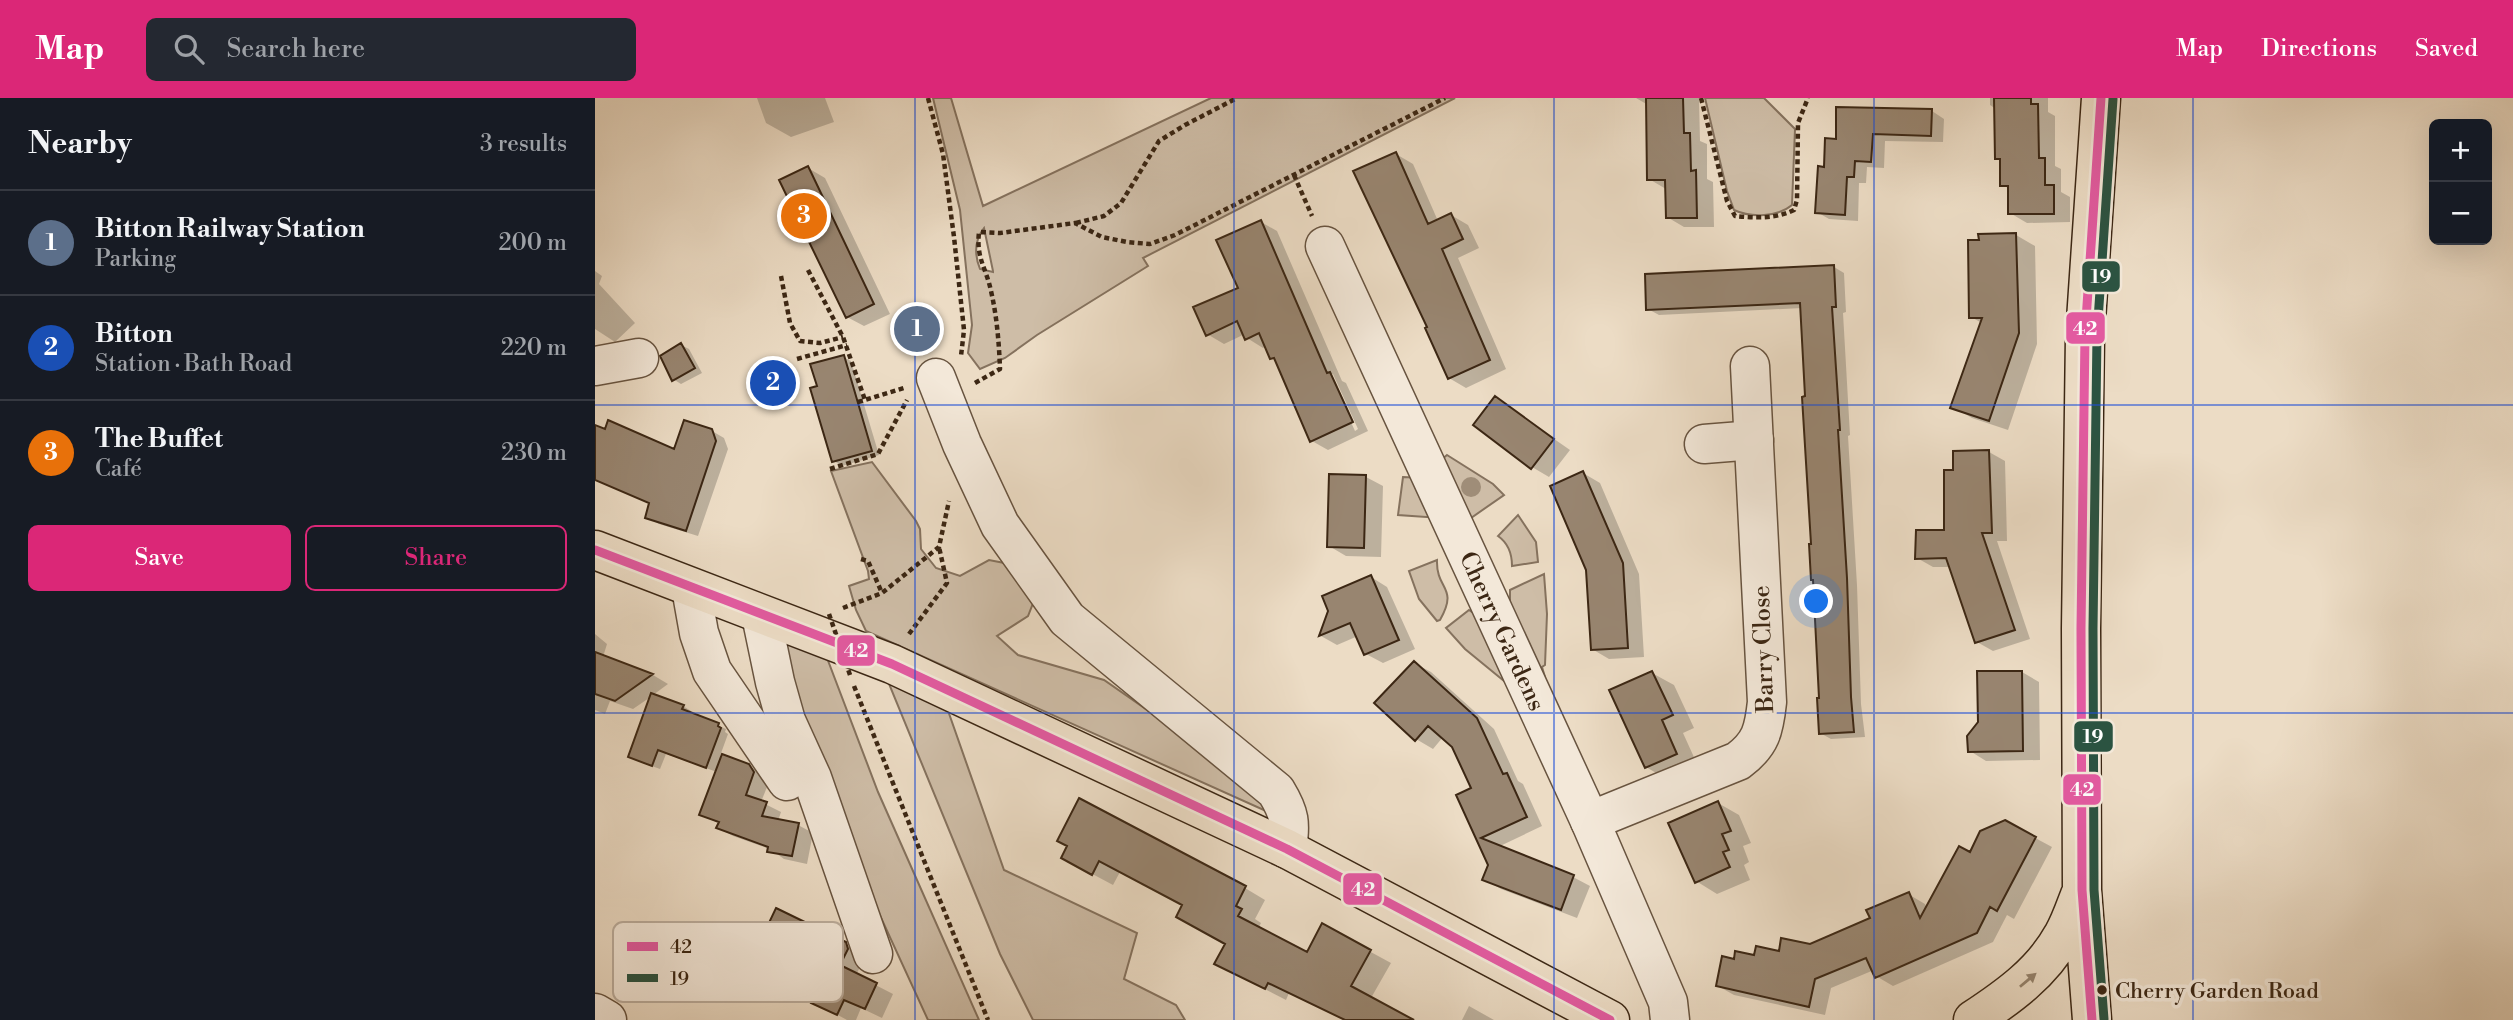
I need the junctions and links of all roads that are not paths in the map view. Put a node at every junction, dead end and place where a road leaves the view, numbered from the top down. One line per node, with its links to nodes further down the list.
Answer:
1 (2101, 98): 15 (main road)
2 (1325, 246): 13 (street, Cherry Gardens)
3 (639, 358): 4 (street)
4 (595, 366)
5 (1750, 366): 7 (street, Barry Close)
6 (945, 378): 14 (street)
7 (1754, 440): 8 (street); 13 (street, Barry Close)
8 (1705, 444)
9 (595, 550): 10 (main road)
10 (691, 588): 11 (main road); 12 (street)
11 (761, 615): 14 (main road); 16 (street)
12 (787, 781)
13 (1590, 821): 20 (street, Cherry Gardens)
14 (1287, 849): 19 (main road)
15 (2082, 890): 21 (main road, one-way to 15); 22 (main road)
16 (873, 954)
17 (595, 1013): 18 (street)
18 (607, 1020)
19 (1609, 1020)
20 (1671, 1020)
21 (1973, 1020)
22 (2092, 1020)

